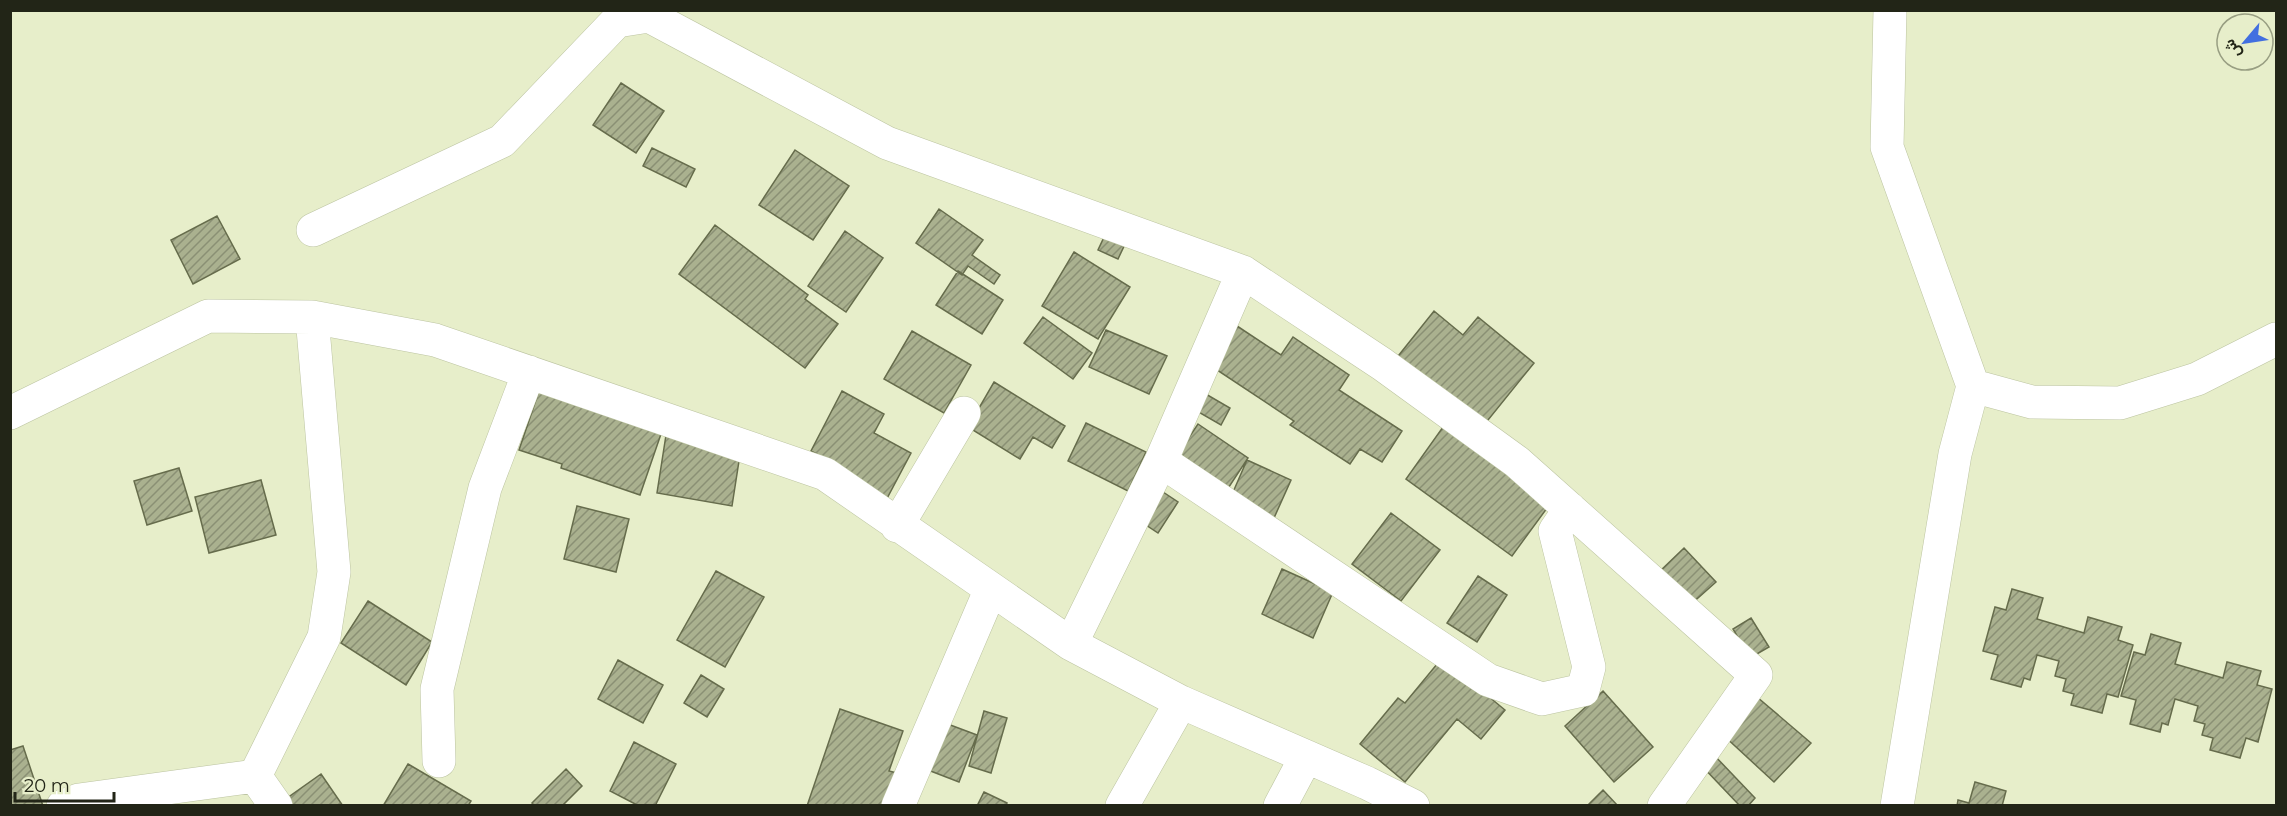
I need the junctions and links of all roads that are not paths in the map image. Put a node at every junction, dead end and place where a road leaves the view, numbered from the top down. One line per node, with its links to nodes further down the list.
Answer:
1 (1890, 10): 7 (street)
2 (313, 230): 3 (street)
3 (1243, 272): 10 (street); 11 (street)
4 (312, 316): 6 (street); 8 (street); 18 (street)
5 (2277, 339): 7 (street)
6 (529, 372): 12 (street); 17 (street)
7 (1973, 386): 26 (street)
8 (10, 413)
9 (963, 413): 12 (street)
10 (1161, 461): 11 (street); 14 (street)
11 (1570, 509): 25 (street)
12 (897, 526): 13 (street)
13 (990, 591): 14 (street); 21 (street)
14 (1071, 645): 15 (street)
15 (1180, 702): 16 (street); 22 (street)
16 (1306, 757): 23 (street); 24 (street)
17 (439, 761)
18 (255, 777): 19 (street); 20 (street)
19 (63, 806)
20 (276, 806)
21 (898, 806)
22 (1122, 806)
23 (1280, 806)
24 (1413, 806)
25 (1664, 806)
26 (1897, 806)

